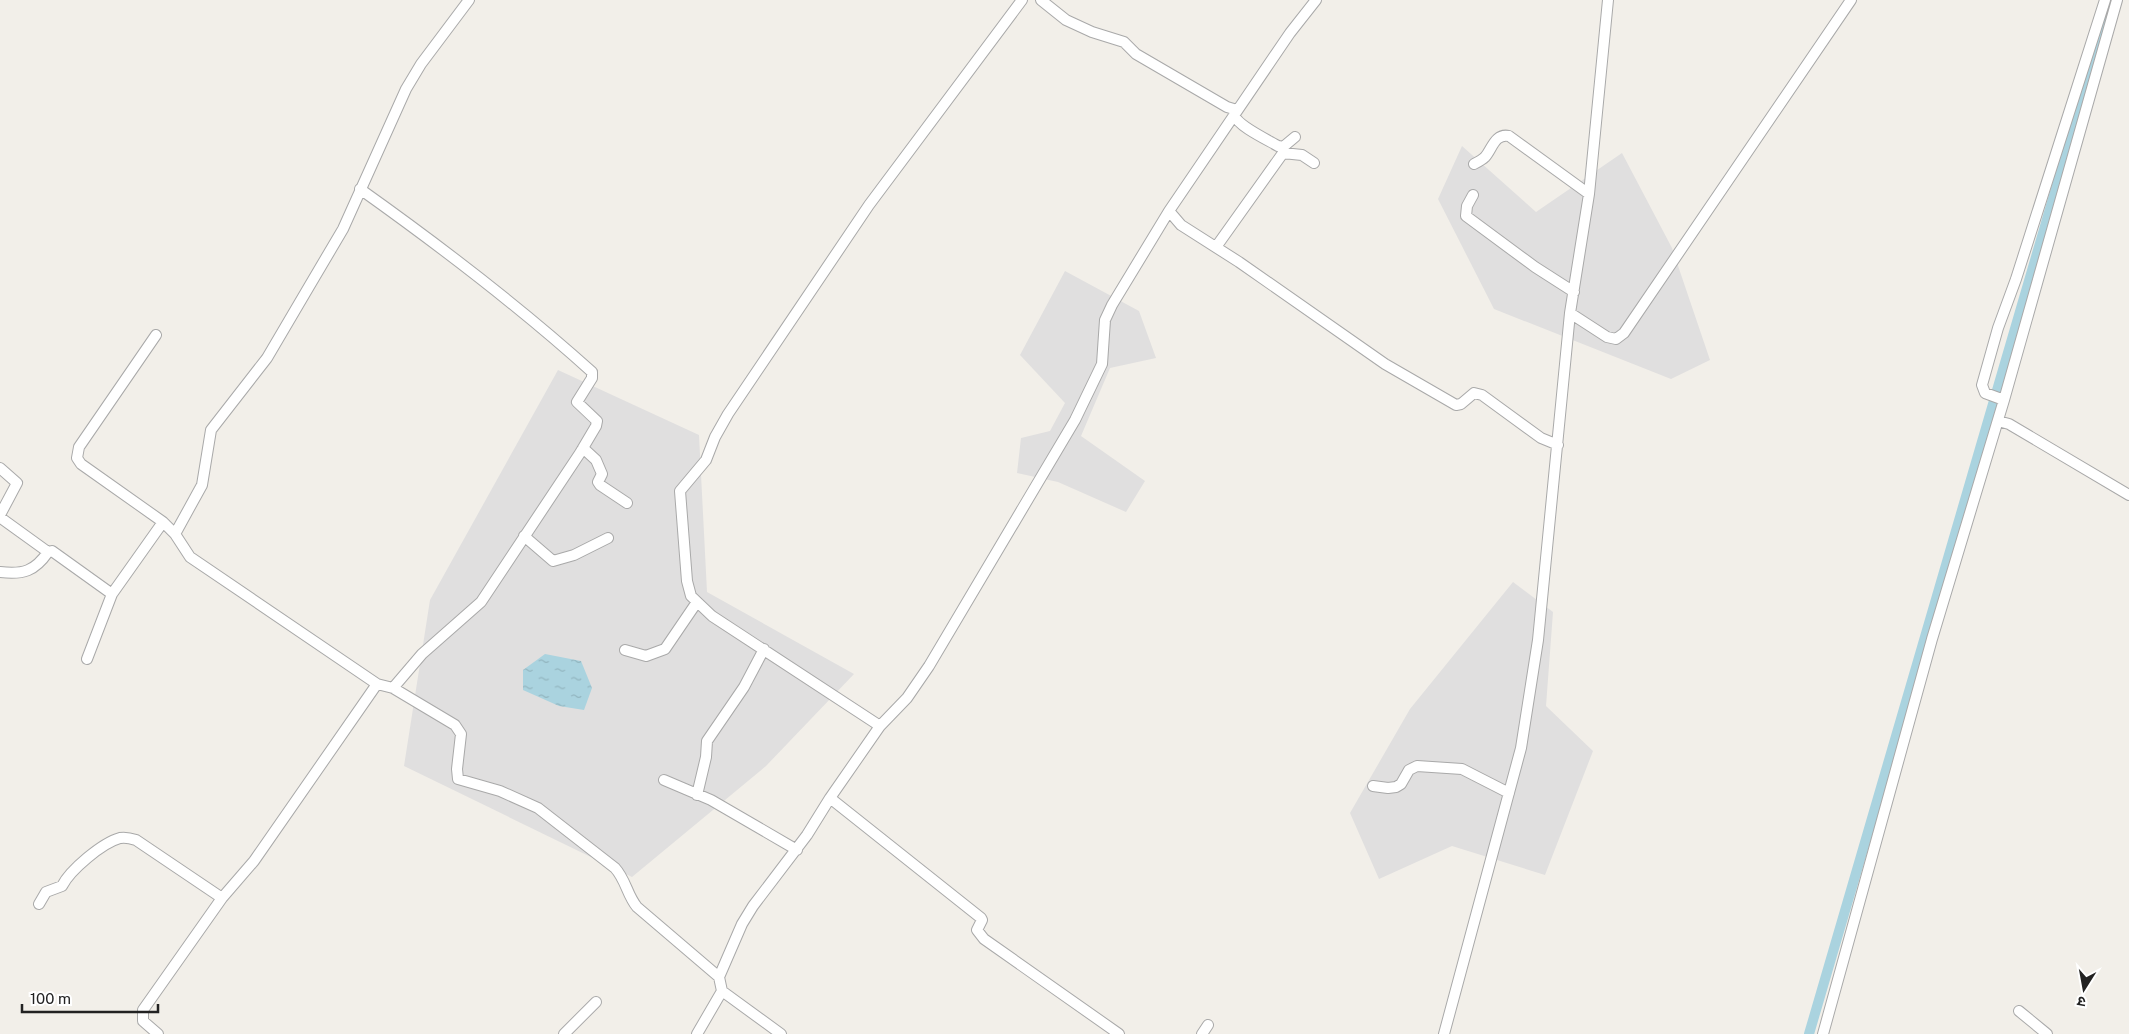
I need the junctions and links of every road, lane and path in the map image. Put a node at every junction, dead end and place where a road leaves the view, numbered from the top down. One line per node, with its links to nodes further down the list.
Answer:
1 (469, 0): 13 (street)
2 (1022, 0): 35 (street)
3 (1041, 0): 9 (street)
4 (1316, 0): 9 (street)
5 (1608, 0): 14 (street)
6 (1851, 0): 19 (street)
7 (2105, 0): 21 (street)
8 (2117, 0): 21 (street)
9 (1236, 113): 10 (street); 16 (street)
10 (1295, 137)
11 (1314, 163): 17 (street)
12 (1474, 164): 14 (street)
13 (360, 189): 24 (street); 29 (street)
14 (1590, 194): 18 (street)
15 (1473, 195): 18 (street)
16 (1169, 211): 17 (street); 41 (street)
17 (1216, 247): 23 (street)
18 (1574, 292): 19 (street)
19 (1570, 313): 23 (street)
20 (156, 335): 28 (street)
21 (2000, 398): 22 (street)
22 (1998, 421): 26 (street); 62 (street)
23 (1558, 445): 44 (street)
24 (583, 448): 27 (street); 30 (street)
25 (0, 468): 32 (street)
26 (2129, 495)
27 (627, 502)
28 (163, 522): 29 (street); 34 (street)
29 (175, 534): 39 (street)
30 (524, 536): 31 (street); 40 (street)
31 (608, 538)
32 (48, 552): 33 (street); 34 (street)
33 (0, 572)
34 (112, 594): 38 (street)
35 (697, 602): 36 (street); 37 (street)
36 (764, 649): 41 (street); 45 (street)
37 (626, 650)
38 (87, 659)
39 (376, 684): 40 (street); 48 (street)
40 (393, 688): 50 (street)
41 (880, 726): 46 (street)
42 (664, 780): 45 (street)
43 (1373, 786): 44 (street)
44 (1509, 793): 61 (street)
45 (697, 795): 47 (street)
46 (830, 798): 47 (street); 59 (street)
47 (797, 850): 50 (street)
48 (222, 898): 49 (street); 55 (street)
49 (39, 904)
50 (719, 977): 51 (street)
51 (722, 991): 57 (street); 58 (street)
52 (596, 1002): 56 (street)
53 (2019, 1011): 63 (street)
54 (1208, 1025): 60 (street)
55 (158, 1034)
56 (564, 1034)
57 (697, 1034)
58 (781, 1034)
59 (1119, 1034)
60 (1202, 1034)
61 (1444, 1034)
62 (1823, 1034)
63 (2047, 1034)

